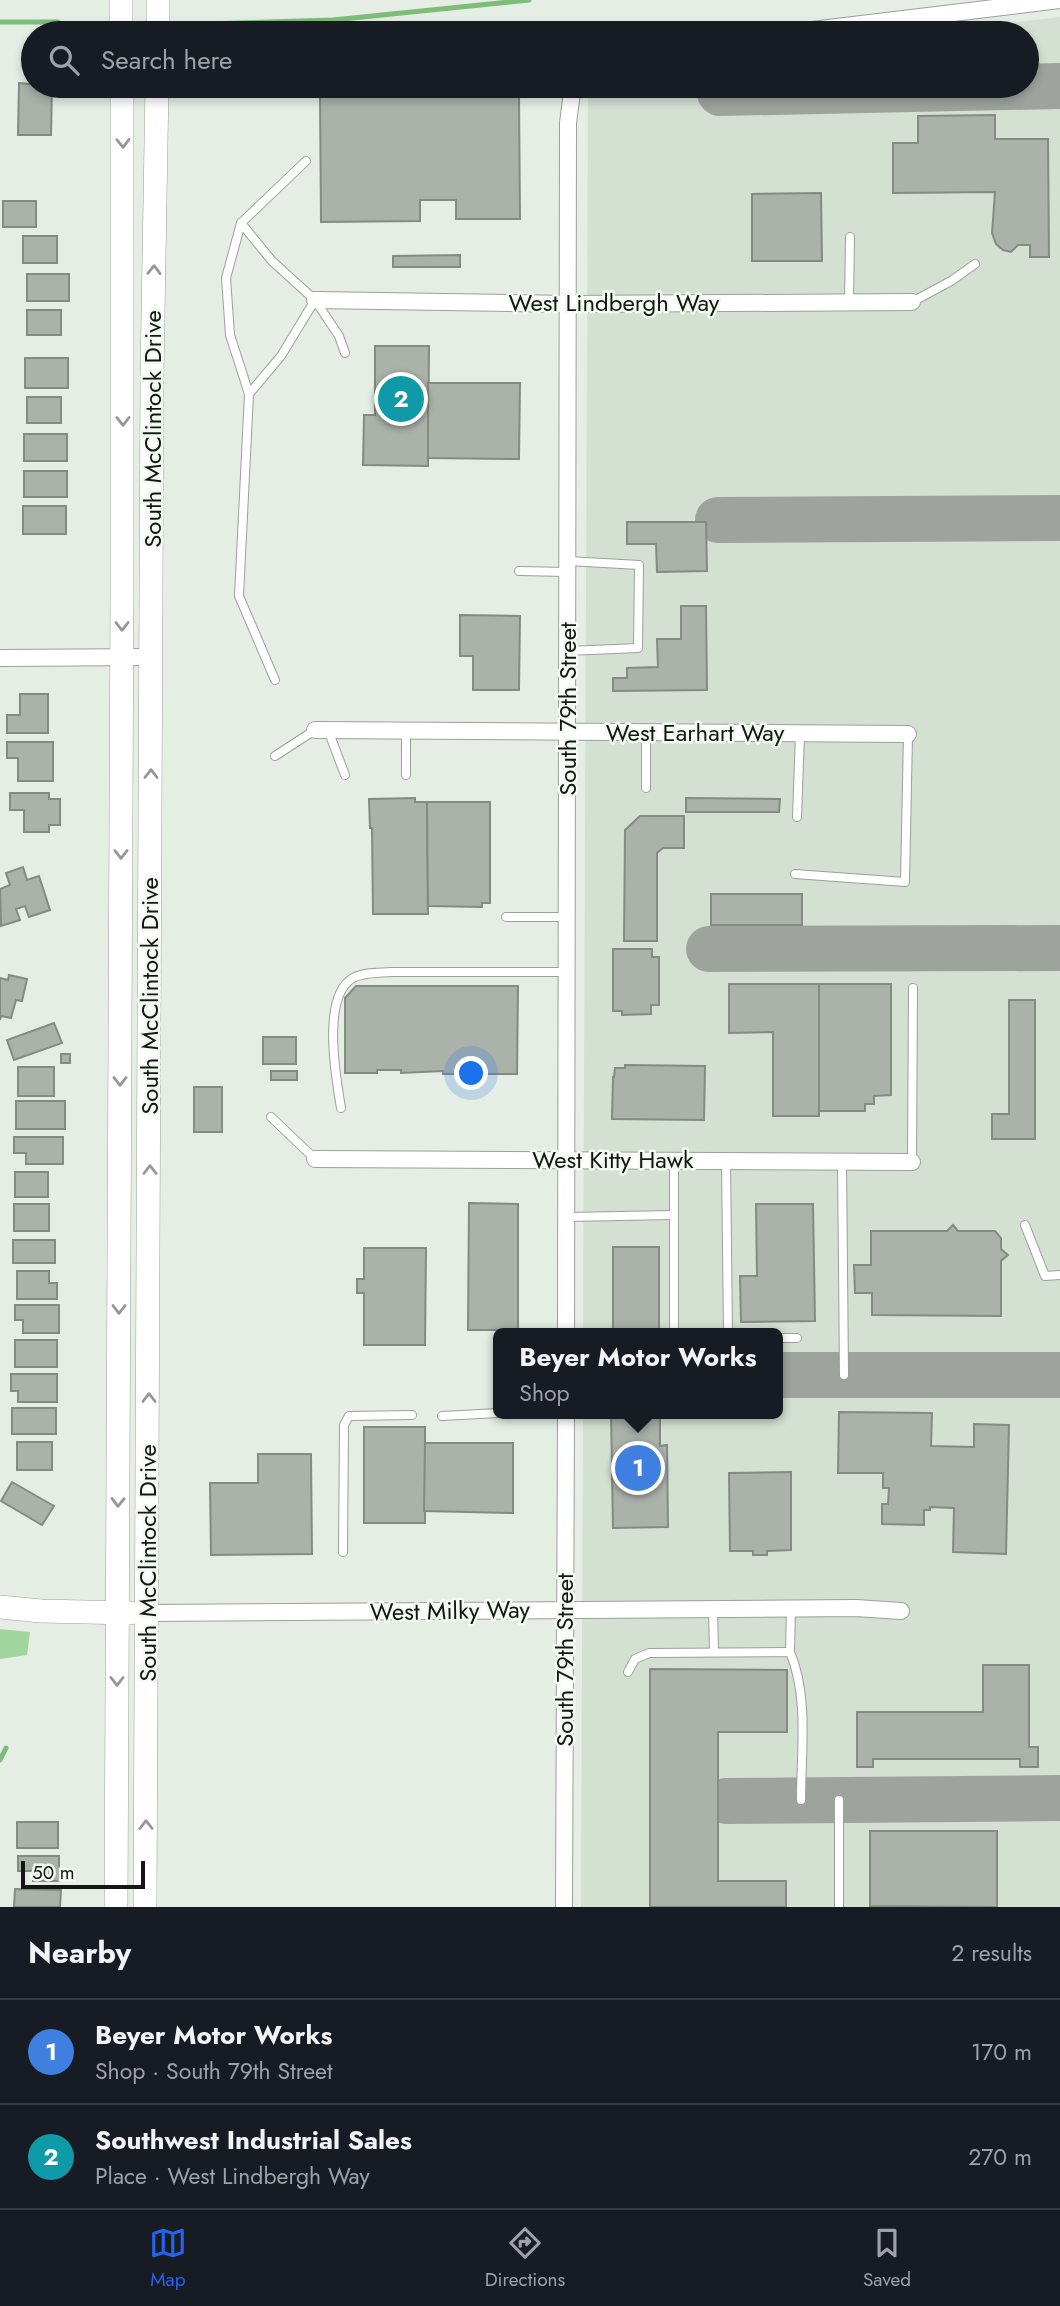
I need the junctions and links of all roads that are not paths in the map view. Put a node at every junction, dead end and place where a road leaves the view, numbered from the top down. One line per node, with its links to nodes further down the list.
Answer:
1 (121, 0): 4 (main road)
2 (158, 0): 5 (main road)
3 (1060, 0): 6 (street)
4 (121, 21)
5 (158, 21)
6 (886, 21)
7 (122, 98): 23 (main road, South McClintock Drive, one-way to 23)
8 (157, 98): 24 (main road, South McClintock Drive, one-way to 8)
9 (571, 98): 17 (street, South 79th Street)
10 (306, 161): 11 (lane)
11 (241, 223): 14 (lane); 19 (lane)
12 (850, 237): 15 (lane)
13 (975, 264): 16 (lane)
14 (315, 300): 17 (street, West Lindbergh Way); 18 (lane); 19 (lane)
15 (849, 302): 16 (street, West Lindbergh Way); 17 (street, West Lindbergh Way)
16 (912, 302)
17 (569, 304): 20 (street, South 79th Street)
18 (345, 353)
19 (249, 394): 26 (lane)
20 (568, 566): 21 (lane); 22 (street, South 79th Street); 22 (lane)
21 (519, 571)
22 (568, 651): 29 (street, South 79th Street)
23 (122, 657): 24 (street); 25 (street); 71 (main road, South McClintock Drive, one-way to 71)
24 (152, 657): 72 (main road, South McClintock Drive, one-way to 24)
25 (0, 658)
26 (275, 680)
27 (321, 730): 28 (street, West Earhart Way); 33 (lane); 34 (lane)
28 (406, 731): 29 (street, West Earhart Way); 35 (lane)
29 (568, 732): 30 (street, West Earhart Way); 40 (street, South 79th Street)
30 (646, 733): 31 (street, West Earhart Way); 36 (lane)
31 (800, 734): 32 (street, West Earhart Way); 37 (lane)
32 (908, 734): 38 (lane)
33 (275, 756)
34 (345, 775)
35 (406, 775)
36 (646, 788)
37 (797, 817)
38 (795, 874)
39 (506, 917): 40 (lane)
40 (567, 917): 41 (street, South 79th Street)
41 (567, 972): 43 (lane); 46 (street, South 79th Street)
42 (913, 988): 50 (lane)
43 (341, 1108)
44 (271, 1117): 45 (lane)
45 (315, 1159): 46 (street, West Kitty Hawk)
46 (566, 1160): 47 (street, West Kitty Hawk); 52 (street, South 79th Street)
47 (674, 1161): 48 (street, West Kitty Hawk); 51 (lane)
48 (726, 1161): 49 (street, West Kitty Hawk); 57 (lane)
49 (842, 1162): 50 (street, West Kitty Hawk); 60 (lane)
50 (912, 1162)
51 (674, 1215): 52 (lane); 56 (lane)
52 (566, 1217): 55 (street, South 79th Street)
53 (1025, 1225): 54 (lane)
54 (1060, 1275)
55 (566, 1328)
56 (674, 1328)
57 (728, 1328)
58 (783, 1338): 59 (lane)
59 (797, 1338)
60 (844, 1375)
61 (493, 1413): 63 (lane)
62 (412, 1415): 65 (lane)
63 (442, 1416)
64 (566, 1419): 68 (street, South 79th Street)
65 (344, 1552)
66 (0, 1607): 71 (main road, West Milky Way)
67 (792, 1608): 69 (street, West Milky Way); 70 (street, West Milky Way); 73 (lane)
68 (565, 1609): 69 (street, West Milky Way); 72 (street, West Milky Way); 80 (street, South 79th Street)
69 (713, 1609): 74 (lane)
70 (901, 1611)
71 (117, 1613): 72 (main road, West Milky Way); 78 (main road, South McClintock Drive, one-way to 78)
72 (147, 1613): 79 (main road, South McClintock Drive, one-way to 72)
73 (790, 1651): 74 (lane); 76 (lane)
74 (714, 1652): 75 (lane)
75 (628, 1672)
76 (801, 1800)
77 (839, 1800): 81 (lane)
78 (116, 1907)
79 (145, 1907)
80 (564, 1907)
81 (839, 1907)

